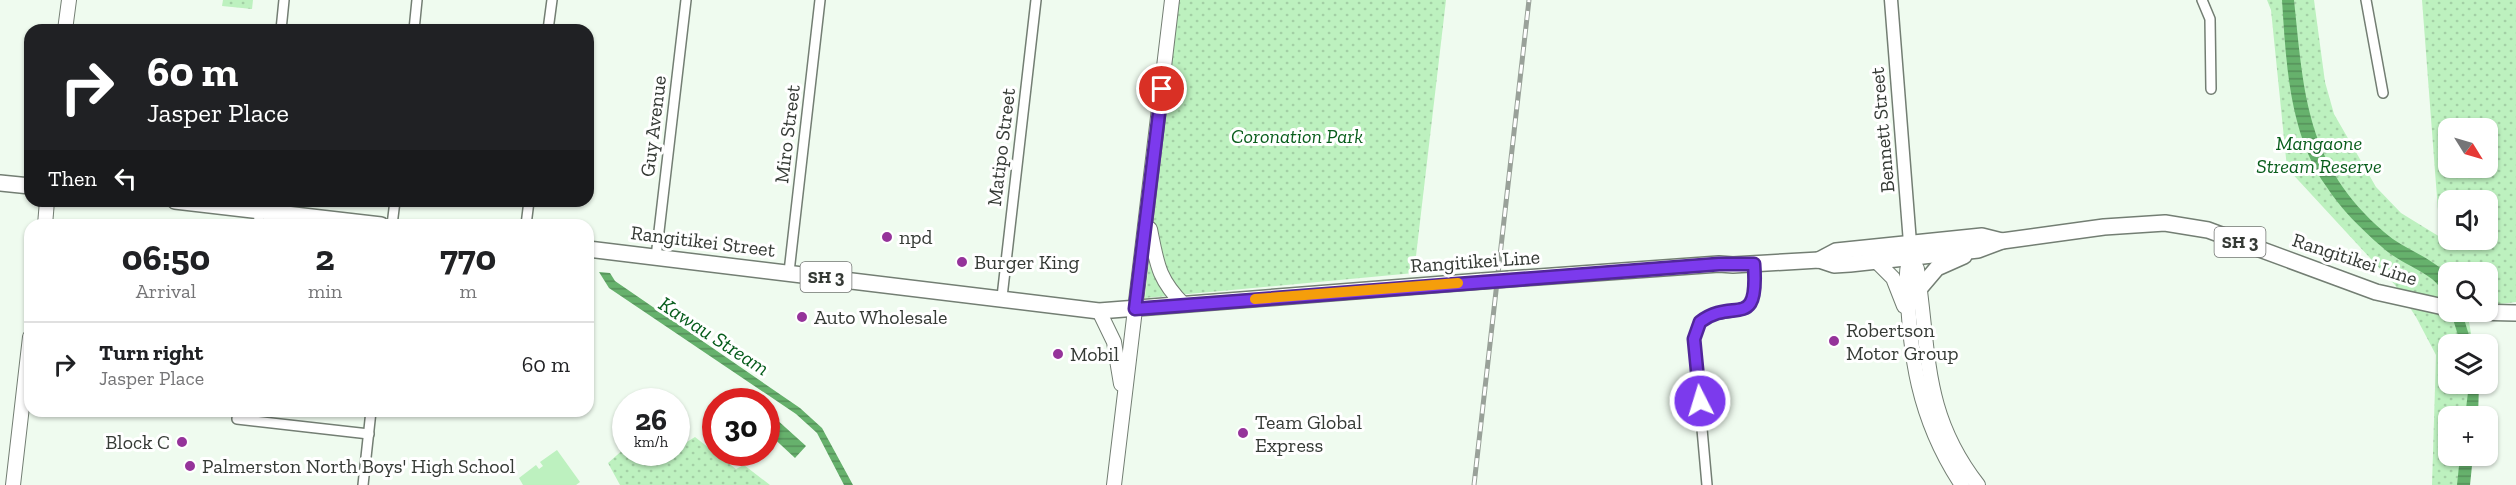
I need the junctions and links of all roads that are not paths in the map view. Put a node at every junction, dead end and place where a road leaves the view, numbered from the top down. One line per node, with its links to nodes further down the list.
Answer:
1 (69, 0): 12 (main road)
2 (284, 0): 13 (street)
3 (417, 0): 14 (street)
4 (552, 0): 15 (street)
5 (687, 0): 28 (street, Guy Avenue)
6 (820, 0): 32 (street, Miro Street)
7 (1036, 0): 34 (street, Matipo Street)
8 (1172, 0): 23 (main road)
9 (1891, 0): 26 (street, Bennett Street)
10 (2202, 0): 16 (street)
11 (2366, 0): 17 (street)
12 (66, 24)
13 (281, 24)
14 (415, 24)
15 (550, 24)
16 (2211, 89)
17 (2383, 93)
18 (0, 183): 19 (highway)
19 (24, 185)
20 (221, 207): 21 (highway)
21 (259, 212): 22 (highway)
22 (325, 219)
23 (1147, 219): 35 (main road); 37 (main road)
24 (2002, 241): 26 (highway, Rangitikei Line / SH 3); 27 (highway, Rangitikei Line / SH 3); 36 (highway, Rangitikei Line / SH 3)
25 (594, 250): 28 (highway, Rangitikei Street / SH 3)
26 (1910, 250): 27 (highway, Rangitikei Line / SH 3); 29 (highway, Rangitikei Line / SH 3); 30 (highway, Rangitikei Line / SH 3); 33 (main road); 41 (main road)
27 (1978, 250): 33 (highway)
28 (656, 257): 32 (highway, Rangitikei Street / SH 3)
29 (1819, 260): 30 (highway, Rangitikei Line / SH 3); 31 (highway, Rangitikei Line / SH 3)
30 (1877, 262): 41 (main road)
31 (1754, 264): 35 (highway, Rangitikei Line / SH 3, bridge); 51 (street)
32 (789, 272): 34 (highway, Rangitikei Street / SH 3)
33 (1920, 288): 42 (main road)
34 (1002, 297): 38 (highway, Rangitikei Street / SH 3)
35 (1184, 304): 37 (highway, Rangitikei Line / SH 3)
36 (2438, 306)
37 (1135, 309): 38 (highway, Rangitikei Street / SH 3); 44 (main road)
38 (1099, 311): 44 (main road)
39 (2498, 313): 40 (highway)
40 (2516, 313)
41 (1909, 326): 42 (main road)
42 (1920, 361): 52 (main road); 53 (main road)
43 (24, 389): 48 (main road)
44 (1124, 401): 50 (main road)
45 (252, 417): 47 (street)
46 (370, 417): 47 (street)
47 (369, 434): 49 (street)
48 (13, 485)
49 (363, 485)
50 (1114, 485)
51 (1707, 485)
52 (1962, 485)
53 (1978, 485)

